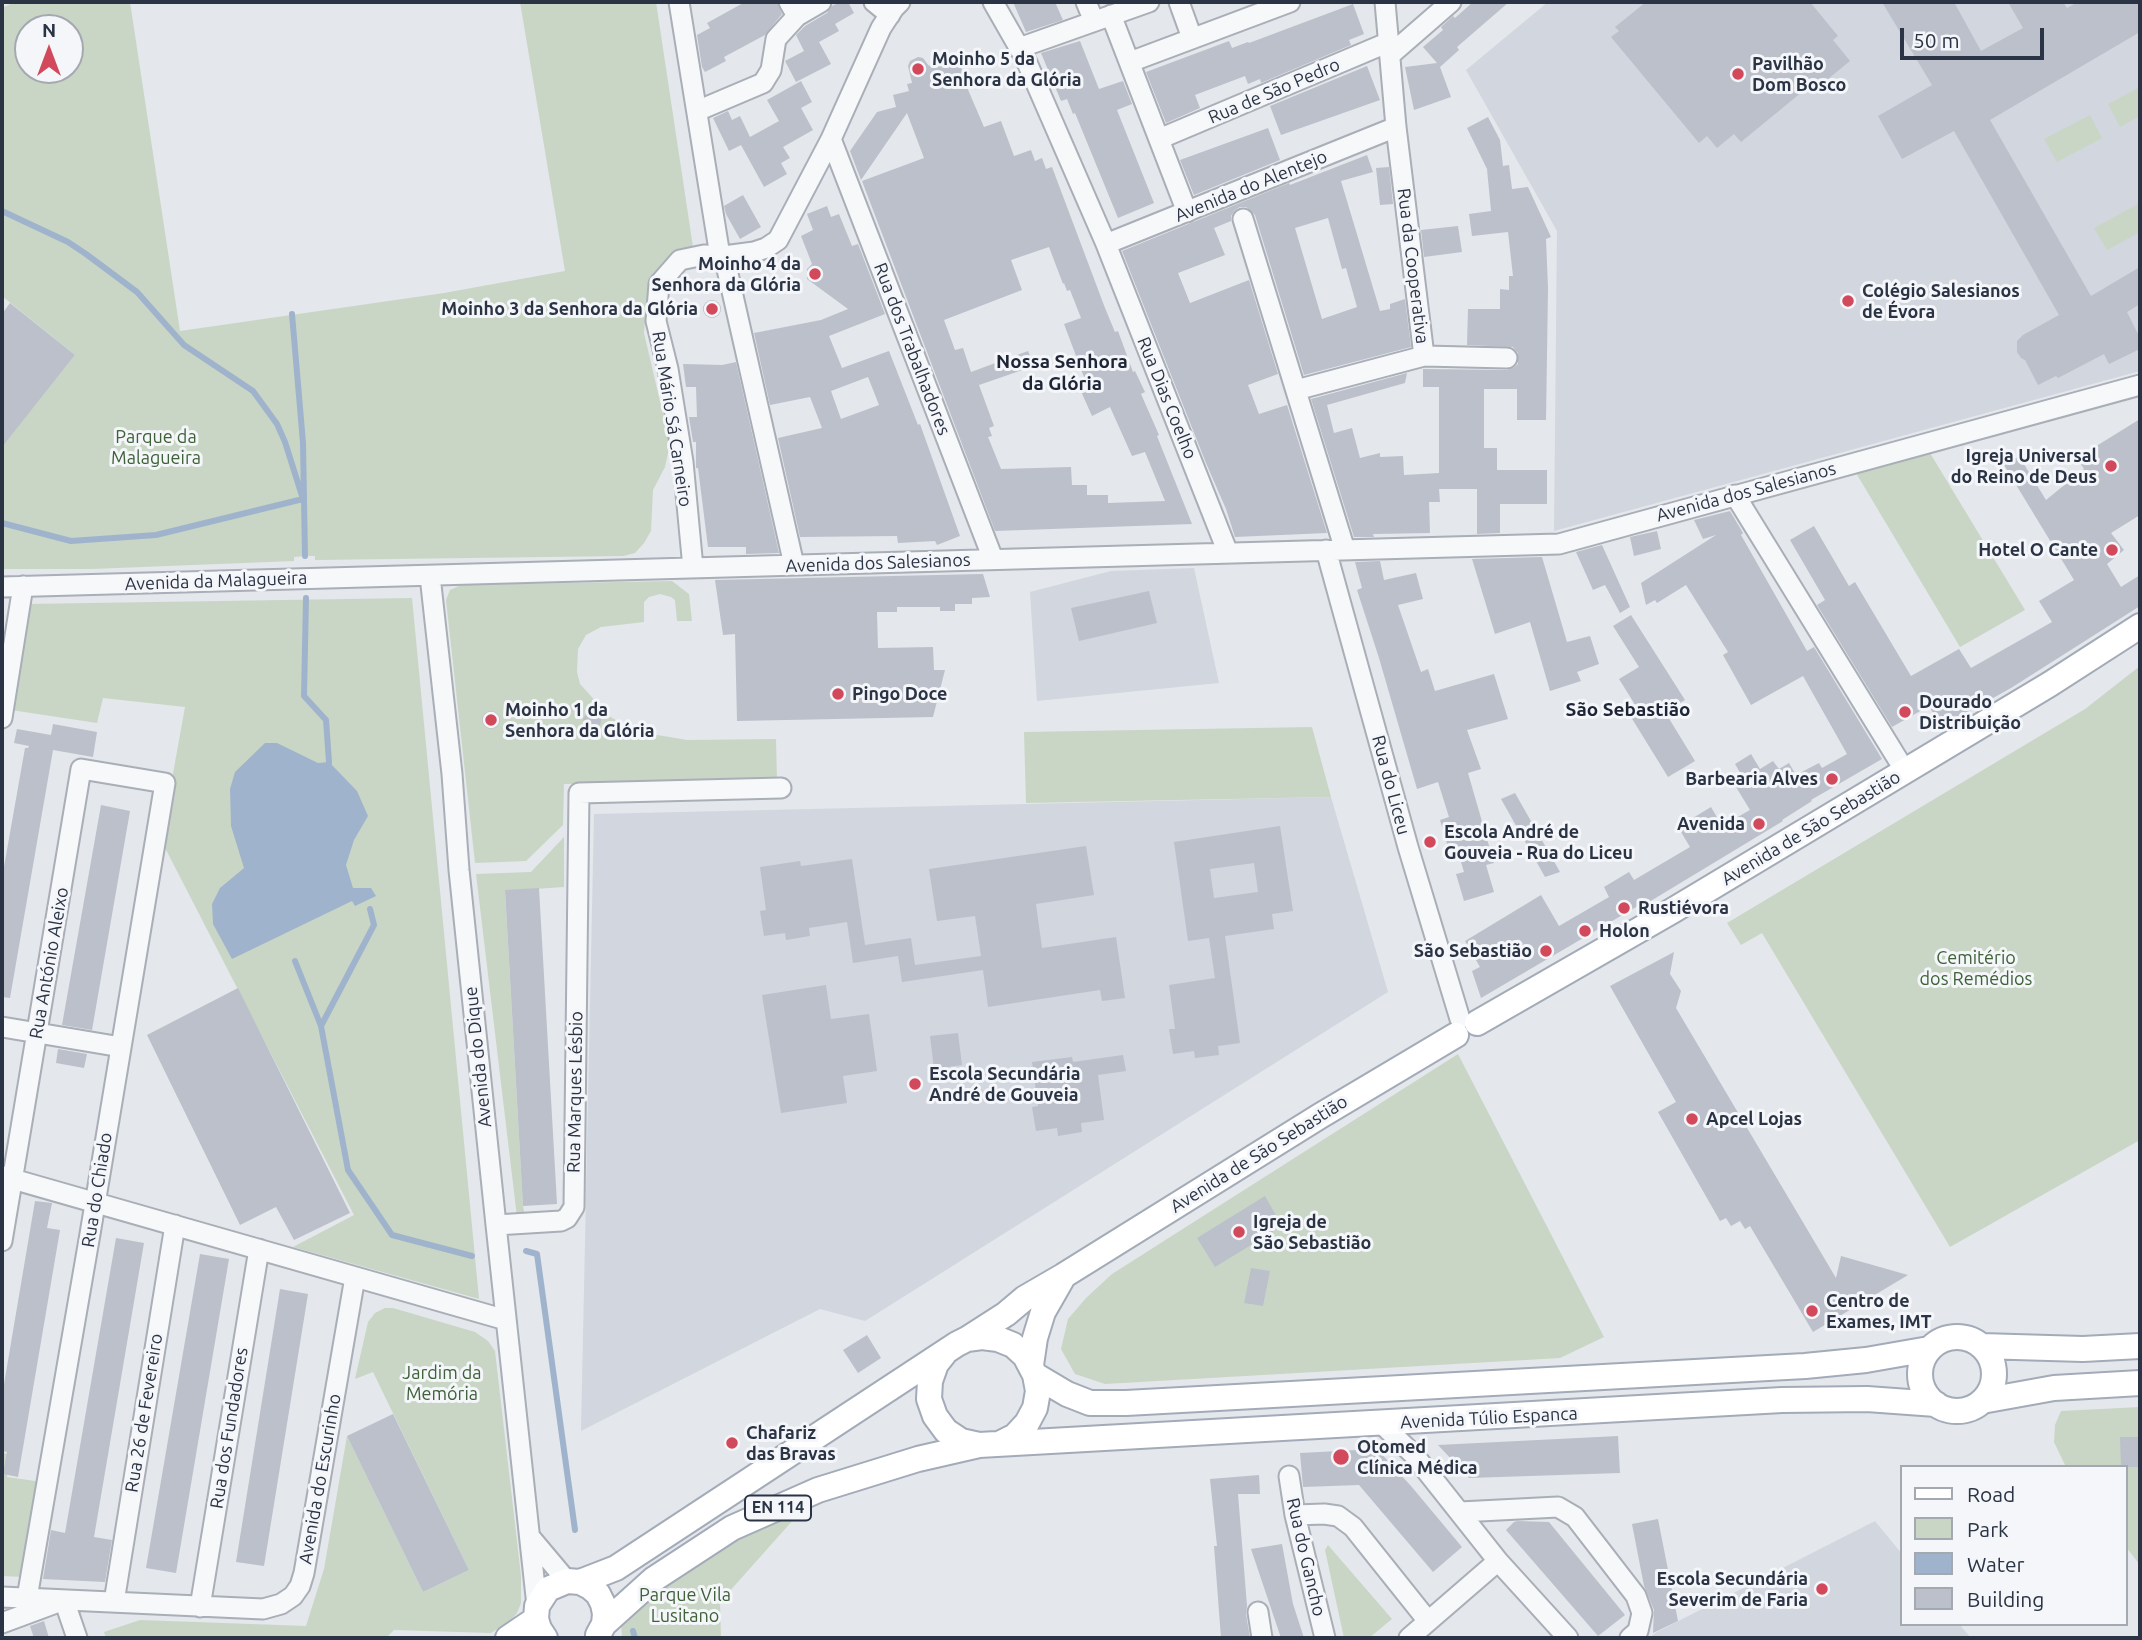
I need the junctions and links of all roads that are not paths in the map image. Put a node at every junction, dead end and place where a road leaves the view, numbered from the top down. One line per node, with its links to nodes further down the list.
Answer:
1 (679, 2): 18 (street)
2 (821, 2): 12 (street)
3 (874, 2): 11 (street)
4 (993, 2): 15 (street, Rua Dias Coelho)
5 (1086, 2): 13 (street)
6 (1149, 2): 13 (street)
7 (1178, 2): 14 (street)
8 (1290, 2): 14 (street)
9 (1385, 2): 16 (street, Rua da Cooperativa)
10 (1451, 2): 16 (street, Rua de São Pedro)
11 (895, 8): 20 (street, Rua Mário Sá Carneiro)
12 (793, 9): 18 (street)
13 (1102, 18): 15 (street); 17 (street)
14 (1192, 38): 17 (street)
15 (1019, 47): 24 (street, Rua Dias Coelho)
16 (1389, 49): 19 (street, Rua da Cooperativa); 21 (street, Rua de São Pedro)
17 (1130, 62): 21 (street)
18 (697, 111): 25 (street)
19 (1396, 127): 22 (street, Avenida do Alentejo); 26 (street, Rua da Cooperativa)
20 (831, 139): 25 (street, Rua Mário Sá Carneiro); 33 (street, Rua dos Trabalhadores)
21 (1159, 139): 22 (street)
22 (1187, 212): 24 (street, Avenida do Alentejo)
23 (1243, 219): 29 (street, Rua do Liceu)
24 (1106, 244): 32 (street, Rua Dias Coelho)
25 (716, 256): 34 (street); 35 (street, Rua Mário Sá Carneiro)
26 (1424, 356): 27 (street); 29 (street, Rua da Cooperativa)
27 (1507, 358)
28 (2140, 385): 30 (street, Avenida dos Salesianos)
29 (1296, 390): 31 (street, Rua do Liceu)
30 (1735, 495): 31 (street, Avenida dos Salesianos); 41 (street)
31 (1336, 550): 32 (street, Avenida dos Salesianos); 44 (street, Rua do Liceu)
32 (1228, 552): 33 (street, Avenida dos Salesianos)
33 (993, 559): 34 (street, Avenida dos Salesianos)
34 (794, 565): 35 (street, Avenida dos Salesianos)
35 (692, 568): 36 (street, Avenida dos Salesianos)
36 (430, 576): 37 (street, Avenida da Malagueira); 51 (street, Avenida do Dique)
37 (23, 586): 38 (street, Avenida da Malagueira); 40 (street)
38 (2, 587)
39 (2140, 626): 41 (main road, Avenida de São Sebastião)
40 (2, 718)
41 (1905, 771): 44 (main road, Avenida de São Sebastião)
42 (165, 783): 46 (street, Rua António Aleixo); 47 (street, Rua do Chiado)
43 (781, 788): 51 (street, Rua Marques Lésbio)
44 (1464, 1026): 54 (main road, Avenida de São Sebastião)
45 (2, 1027): 46 (street)
46 (37, 1033): 47 (street); 48 (street, Rua António Aleixo)
47 (121, 1048): 49 (street, Rua do Chiado)
48 (7, 1177): 49 (street); 52 (street, Rua António Aleixo)
49 (95, 1203): 50 (street); 76 (street, Rua do Chiado)
50 (175, 1225): 53 (street); 78 (street, Rua 26 de Fevereiro)
51 (496, 1225): 56 (street, Avenida do Dique)
52 (2, 1241)
53 (259, 1249): 55 (street); 79 (street, Rua dos Fundadores)
54 (1063, 1276): 57 (main road, Avenida de São Sebastião); 61 (main road, Avenida de São Sebastião)
55 (355, 1277): 56 (street); 79 (street, Avenida do Escurinho)
56 (506, 1320): 72 (street, Avenida do Dique)
57 (957, 1345): 61 (main road, Avenida Túlio Espanca); 67 (main road, Avenida Túlio Espanca); 74 (main road, EN 114)
58 (1981, 1346): 59 (main road, Avenida Túlio Espanca); 60 (main road, Avenida Túlio Espanca); 63 (main road)
59 (2140, 1346)
60 (1929, 1349): 61 (main road, Avenida Túlio Espanca); 64 (main road)
61 (1033, 1370): 67 (main road, Avenida Túlio Espanca)
62 (2140, 1383): 63 (main road, Avenida Túlio Espanca)
63 (1982, 1401): 64 (main road, Avenida Túlio Espanca)
64 (1936, 1404): 65 (main road, Avenida Túlio Espanca)
65 (1437, 1421): 66 (main road, Avenida Túlio Espanca); 68 (street)
66 (1382, 1424): 67 (main road, Avenida Túlio Espanca); 68 (street)
67 (989, 1444): 84 (main road, Avenida Túlio Espanca / EN 114)
68 (1414, 1455): 70 (street)
69 (1289, 1476): 71 (street, Rua do Gancho)
70 (1460, 1512): 73 (street); 92 (street)
71 (1295, 1516): 82 (street); 89 (street, Rua do Gancho)
72 (530, 1537): 74 (street); 81 (street, Avenida do Dique)
73 (1499, 1561): 82 (street); 91 (street)
74 (573, 1582): 81 (main road); 84 (main road, Avenida Túlio Espanca)
75 (2, 1597): 76 (street, Avenida do Escurinho)
76 (27, 1598): 77 (street, Avenida do Escurinho)
77 (64, 1600): 78 (street, Avenida do Escurinho); 83 (street); 86 (street)
78 (114, 1602): 79 (street, Avenida do Escurinho)
79 (200, 1607)
80 (1258, 1612): 88 (street)
81 (540, 1621): 87 (main road)
82 (1428, 1621): 90 (street)
83 (2, 1623): 85 (street)
84 (600, 1631)
85 (7, 1638)
86 (77, 1638)
87 (508, 1638)
88 (1262, 1638)
89 (1325, 1638)
90 (1409, 1638)
91 (1568, 1638)
92 (1629, 1638)

